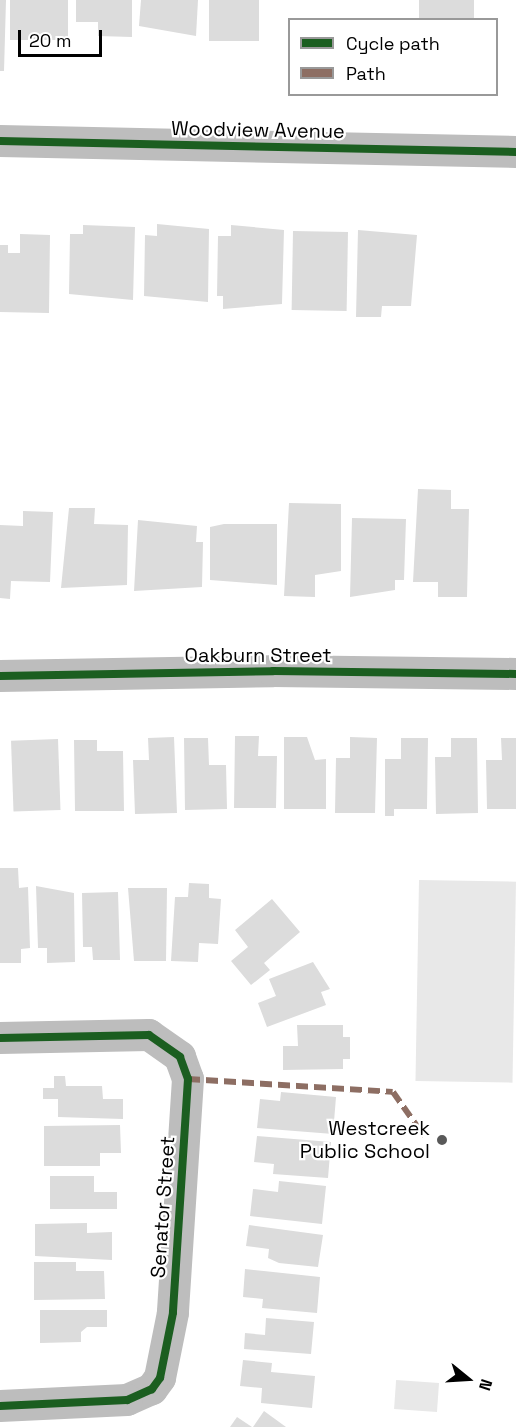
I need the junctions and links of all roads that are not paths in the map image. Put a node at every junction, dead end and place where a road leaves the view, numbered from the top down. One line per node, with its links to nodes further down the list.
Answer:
1 (0, 141): 2 (street, Woodview Avenue)
2 (516, 152)
3 (516, 674): 4 (street, Oakburn Street)
4 (0, 676)
5 (0, 1038): 6 (street, Senator Street)
6 (0, 1406)

